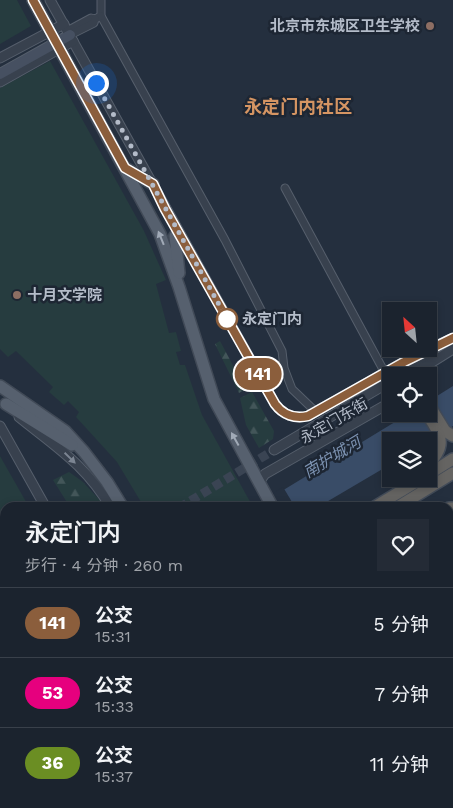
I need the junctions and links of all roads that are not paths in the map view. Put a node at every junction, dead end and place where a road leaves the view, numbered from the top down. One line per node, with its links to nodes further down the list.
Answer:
1 (34, 0): 6 (main road)
2 (50, 0): 5 (street)
3 (101, 0): 4 (street)
4 (98, 17): 5 (street); 31 (street)
5 (69, 33): 6 (main road); 12 (street)
6 (56, 40): 7 (street); 8 (main road); 9 (main road); 10 (street); 11 (main road)
7 (0, 58)
8 (0, 67)
9 (0, 74)
10 (0, 82)
11 (125, 168): 12 (main road); 16 (main road, one-way to 11)
12 (153, 184): 14 (street)
13 (284, 188): 24 (street)
14 (165, 209): 15 (street); 31 (street)
15 (176, 236): 16 (main road)
16 (180, 287): 44 (main road, one-way to 16)
17 (452, 338): 20 (street); 21 (street)
18 (453, 349): 19 (street)
19 (431, 364): 22 (street); 23 (street)
20 (396, 367)
21 (411, 367)
22 (426, 367)
23 (429, 367)
24 (382, 368)
25 (382, 375): 31 (street)
26 (0, 386): 36 (main road)
27 (382, 387): 28 (street, 永定门东街)
28 (382, 392)
29 (3, 401): 36 (main road); 50 (street, one-way to 50)
30 (382, 407): 44 (street)
31 (316, 412)
32 (437, 418): 35 (highway)
33 (432, 422): 37 (highway)
34 (0, 426): 49 (street)
35 (453, 436)
36 (84, 452): 51 (main road)
37 (437, 453)
38 (453, 459): 39 (highway)
39 (437, 469)
40 (453, 473): 42 (highway)
41 (453, 478): 43 (highway)
42 (437, 479)
43 (437, 481)
44 (261, 485): 52 (main road)
45 (400, 487): 48 (highway)
46 (416, 487): 48 (highway)
47 (420, 487): 54 (highway)
48 (387, 499): 53 (highway)
49 (43, 502)
50 (107, 502)
51 (119, 502)
52 (270, 502)
53 (382, 502)
54 (403, 502)

